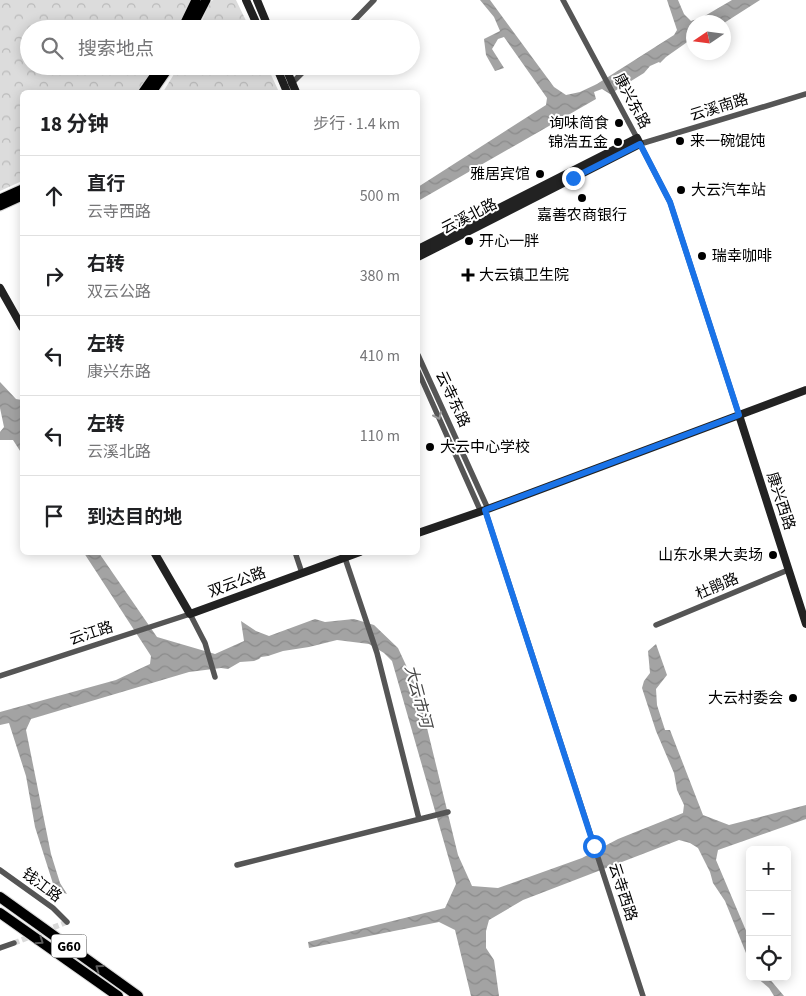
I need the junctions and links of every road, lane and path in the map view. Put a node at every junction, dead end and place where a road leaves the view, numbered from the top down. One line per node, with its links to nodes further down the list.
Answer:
1 (196, 0): 7 (main road)
2 (206, 0): 8 (main road)
3 (246, 0): 9 (street)
4 (257, 0): 10 (street)
5 (374, 0): 11 (street)
6 (563, 0): 21 (street, 康兴东路)
7 (186, 20)
8 (196, 20)
9 (255, 20)
10 (265, 20)
11 (355, 20)
12 (155, 75): 18 (main road)
13 (164, 75): 19 (main road)
14 (281, 75): 17 (street)
15 (287, 75): 17 (street)
16 (301, 75): 17 (street)
17 (289, 89)
18 (144, 90)
19 (153, 90)
20 (806, 94): 21 (street, 云溪南路)
21 (638, 141): 26 (street, 云溪北路); 27 (street, 云溪北路); 33 (street, 康兴东路)
22 (20, 190): 24 (main road)
23 (20, 197): 25 (main road)
24 (0, 199)
25 (0, 206)
26 (420, 249)
27 (420, 257)
28 (0, 288): 29 (street)
29 (20, 323)
30 (420, 360): 34 (street, 云寺东路)
31 (420, 375): 34 (street, 云寺东路, one-way to 34)
32 (806, 390): 33 (street)
33 (739, 415): 34 (street); 40 (street, 康兴西路)
34 (485, 511): 35 (street); 58 (street, 云寺西路)
35 (420, 532)
36 (156, 555): 42 (street)
37 (296, 555): 41 (street)
38 (352, 555): 39 (street, 双云公路)
39 (345, 558): 41 (street, 双云公路); 48 (street)
40 (788, 570): 43 (street, 康兴西路); 44 (street, 杜鹃路)
41 (302, 573): 42 (street, 双云公路)
42 (190, 614): 45 (street, 云江路); 46 (street)
43 (806, 624)
44 (656, 625)
45 (0, 676)
46 (215, 677)
47 (448, 812): 48 (street)
48 (419, 819): 49 (street)
49 (237, 865)
50 (0, 870): 53 (street, 钱江路)
51 (0, 897): 57 (highway, G60, one-way to 51)
52 (0, 914): 56 (highway, G60, one-way to 56)
53 (67, 922)
54 (14, 943): 55 (street)
55 (0, 948)
56 (118, 996)
57 (138, 996)
58 (643, 996)

